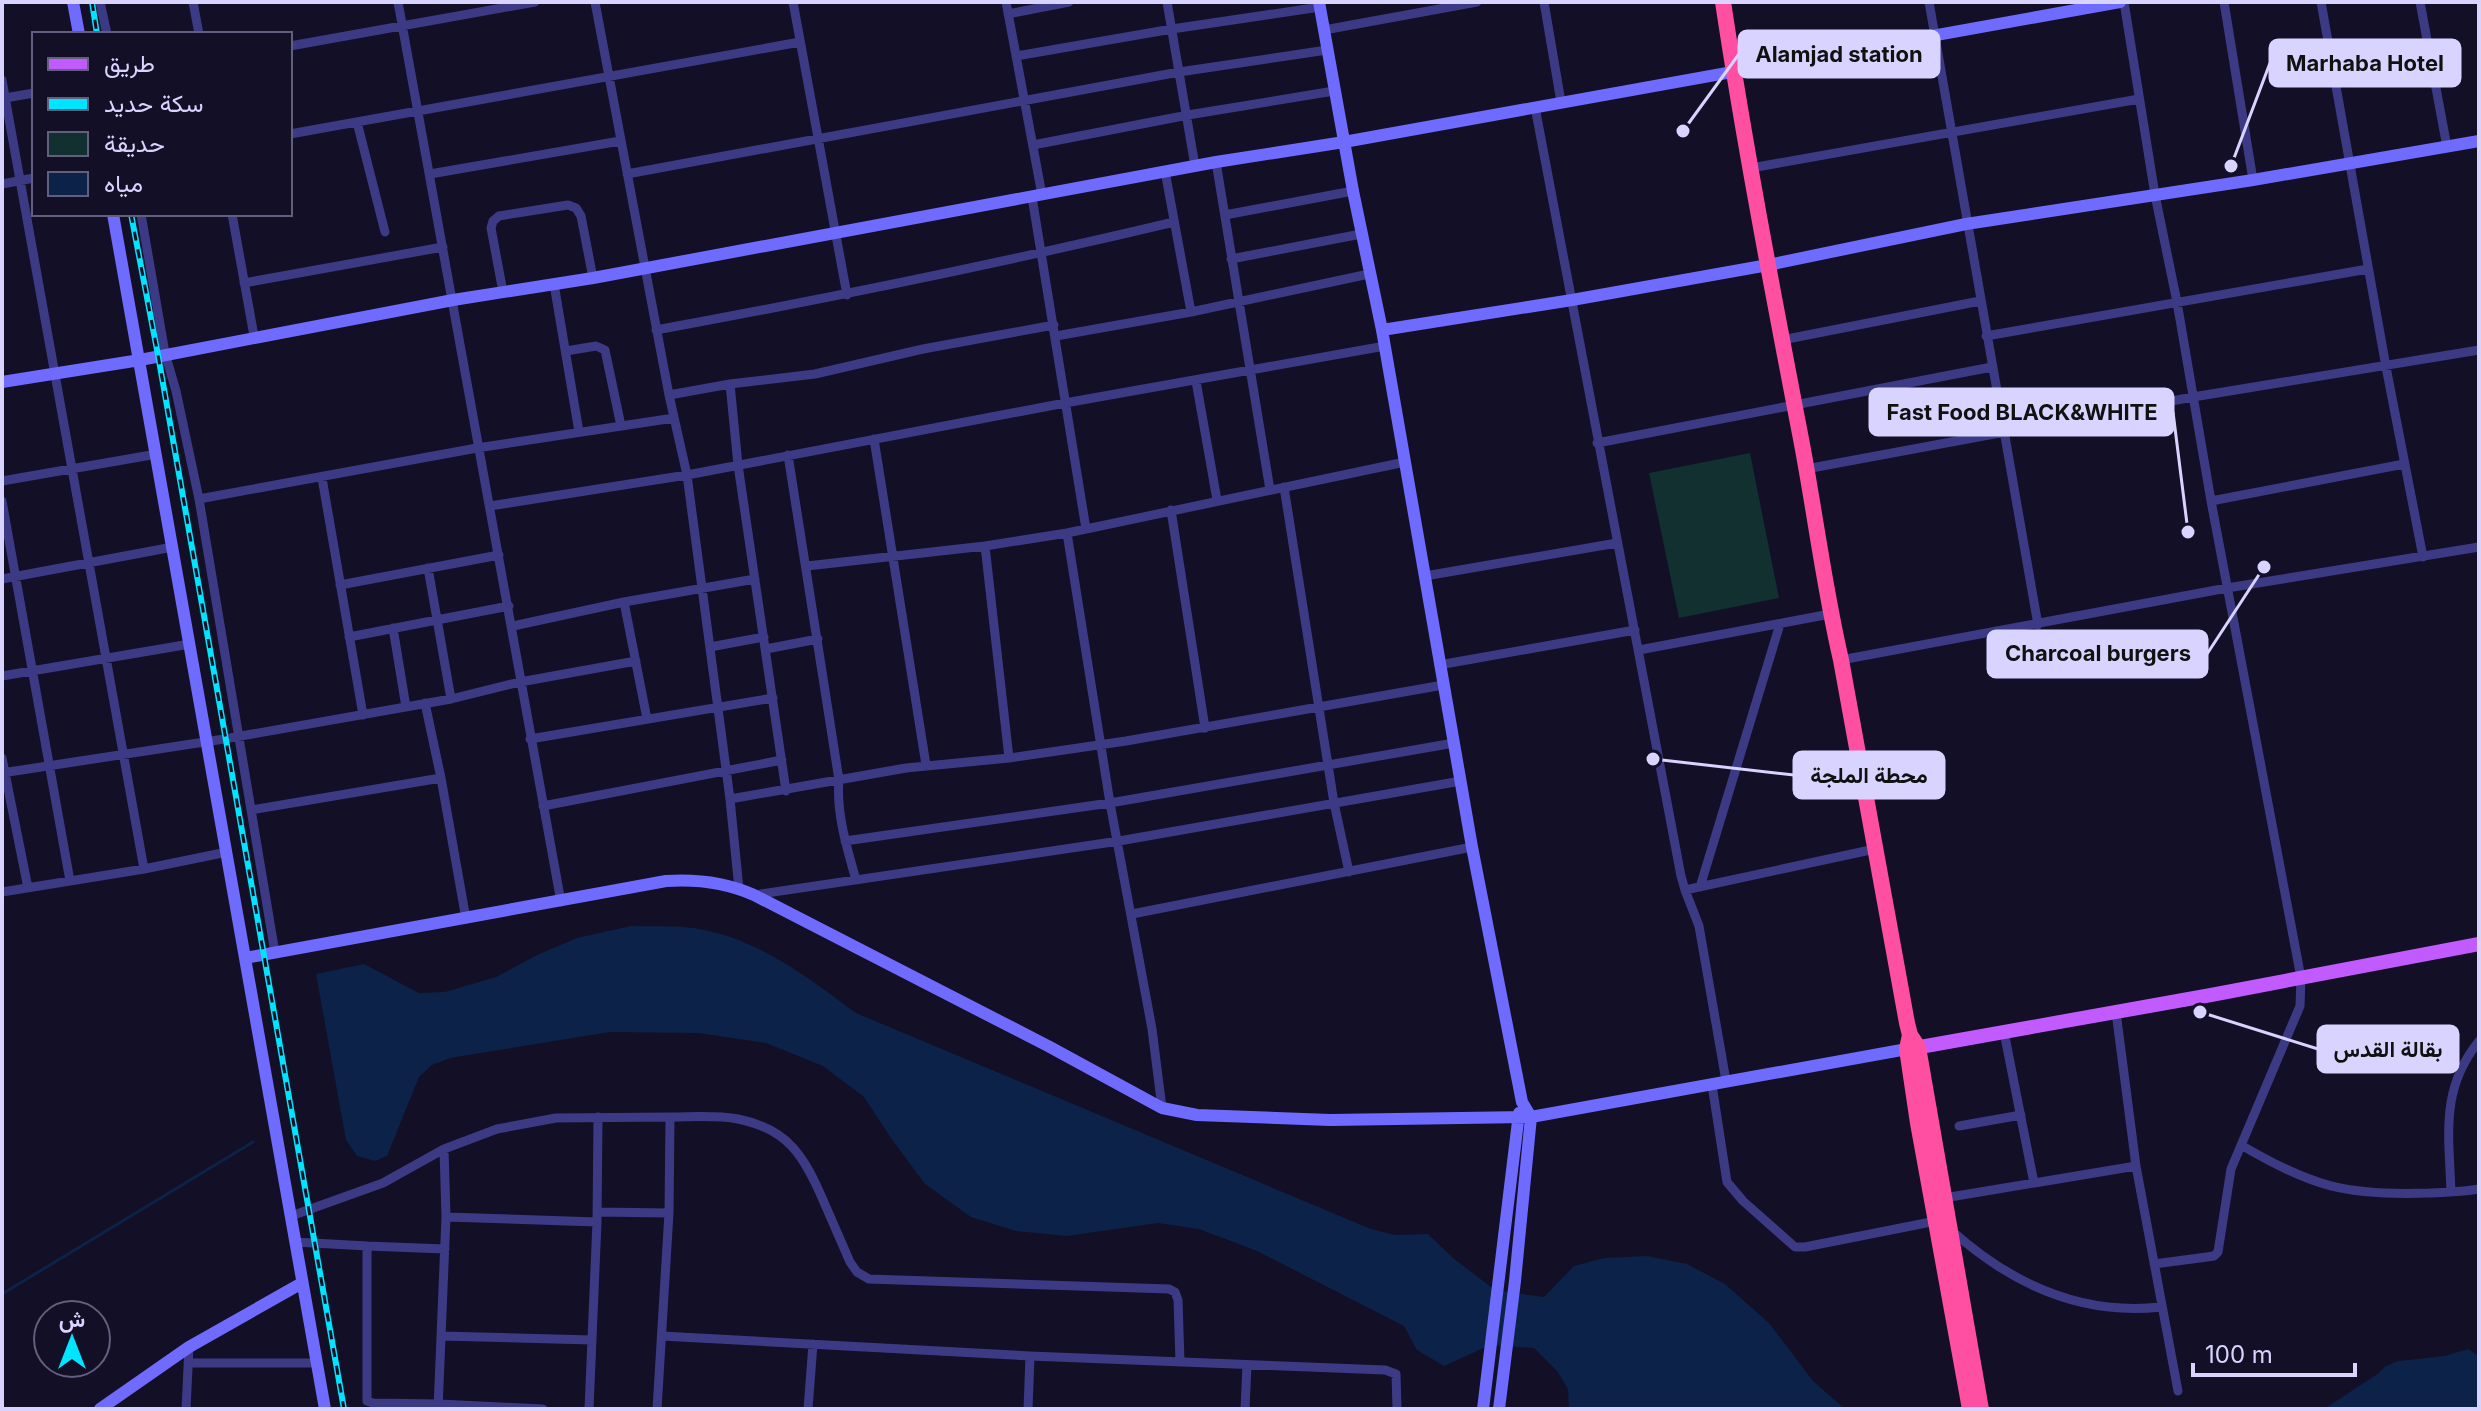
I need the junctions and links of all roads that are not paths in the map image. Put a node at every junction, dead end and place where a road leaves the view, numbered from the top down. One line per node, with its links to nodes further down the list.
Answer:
1 (73, 2): 24 (street)
2 (100, 2): 25 (street)
3 (193, 2): 26 (street)
4 (398, 2): 21 (street)
5 (535, 2): 21 (street)
6 (595, 2): 34 (street)
7 (793, 2): 28 (street)
8 (1006, 2): 20 (street)
9 (1069, 2): 20 (street)
10 (1167, 2): 22 (street)
11 (1477, 2): 23 (street)
12 (1544, 2): 41 (street)
13 (1723, 2): 33 (highway)
14 (1929, 2): 27 (street)
15 (2122, 2): 27 (street); 40 (street)
16 (2224, 2): 62 (street)
17 (2321, 2): 55 (street)
18 (2420, 2): 53 (street)
19 (1319, 4): 22 (street); 23 (street)
20 (1008, 14): 31 (street)
21 (403, 26): 29 (street); 43 (street)
22 (1172, 29): 31 (street); 32 (street)
23 (1324, 30): 30 (street)
24 (79, 32)
25 (107, 32)
26 (199, 32)
27 (1935, 35): 33 (street); 46 (street)
28 (800, 42): 34 (street); 48 (street)
29 (292, 46)
30 (1327, 50): 32 (street); 36 (street)
31 (1016, 56): 39 (street)
32 (1179, 72): 39 (street); 44 (street)
33 (1733, 72): 41 (street); 57 (highway)
34 (609, 77): 43 (street); 49 (street)
35 (2, 80): 38 (street)
36 (1334, 91): 44 (street); 51 (street)
37 (32, 93): 38 (street)
38 (5, 98): 63 (street)
39 (1025, 99): 48 (street); 52 (street)
40 (2139, 99): 46 (street); 66 (street)
41 (1561, 102): 42 (street)
42 (1535, 107): 51 (street); 90 (street)
43 (418, 112): 45 (street); 59 (street)
44 (1188, 115): 52 (street); 56 (street)
45 (357, 122): 47 (street); 74 (street)
46 (1951, 131): 57 (street); 73 (street)
47 (292, 134)
48 (819, 138): 60 (street); 75 (street)
49 (620, 141): 59 (street); 60 (street)
50 (2479, 141): 53 (street)
51 (1344, 142): 54 (street); 65 (street)
52 (1033, 145): 67 (street)
53 (2447, 147): 55 (street)
54 (1216, 162): 56 (street); 68 (street)
55 (2349, 164): 62 (street); 82 (street)
56 (1195, 166): 58 (street)
57 (1751, 168): 80 (highway)
58 (1165, 171): 67 (street); 72 (street)
59 (430, 174): 77 (street)
60 (627, 174): 81 (street)
61 (32, 178): 63 (street)
62 (2253, 180): 66 (street)
63 (20, 181): 64 (street); 110 (street)
64 (2, 184)
65 (1353, 191): 68 (street); 76 (street)
66 (2155, 195): 73 (street); 93 (street)
67 (1037, 196): 75 (street); 78 (street)
68 (1225, 215): 79 (street)
69 (113, 216): 106 (street)
70 (141, 216): 105 (street)
71 (232, 216): 85 (street)
72 (1174, 222): 78 (street); 94 (street)
73 (1966, 224): 80 (street); 91 (street)
74 (385, 232)
75 (835, 233): 81 (street); 88 (street)
76 (1361, 234): 79 (street); 83 (street)
77 (443, 247): 85 (street); 89 (street)
78 (1043, 253): 88 (street); 95 (street)
79 (1231, 259): 92 (street)
80 (1768, 265): 90 (street); 101 (highway)
81 (644, 268): 84 (street); 96 (street)
82 (2368, 269): 93 (street); 108 (street)
83 (1369, 274): 92 (street); 97 (street)
84 (593, 278): 86 (street); 87 (street)
85 (244, 283): 98 (street)
86 (554, 284): 87 (street); 104 (street)
87 (503, 292): 89 (street)
88 (847, 295): 96 (street)
89 (453, 300): 98 (street); 124 (street)
90 (1572, 300): 97 (street); 123 (street)
91 (1980, 301): 100 (street); 101 (street)
92 (1238, 302): 94 (street); 109 (street)
93 (2177, 302): 100 (street); 115 (street)
94 (1191, 312): 99 (street)
95 (1054, 325): 99 (street); 113 (street)
96 (656, 330): 114 (street)
97 (1382, 330): 102 (street)
98 (254, 336): 105 (street)
99 (1056, 336): 116 (street)
100 (1986, 336): 107 (street)
101 (1782, 340): 117 (highway)
102 (1385, 346): 109 (street); 127 (street)
103 (2479, 350): 108 (street)
104 (566, 351): 119 (street); 120 (street)
105 (165, 353): 106 (street); 137 (street)
106 (140, 360): 110 (street); 125 (street)
107 (1992, 367): 117 (street); 121 (street)
108 (2386, 367): 115 (street); 128 (street)
109 (1250, 372): 111 (street); 136 (street)
110 (54, 373): 112 (street); 130 (street)
111 (1196, 381): 116 (street); 138 (street)
112 (2, 382)
113 (730, 384): 114 (street); 129 (street)
114 (669, 395): 118 (street)
115 (2193, 397): 121 (street); 140 (street)
116 (1065, 403): 122 (street); 143 (street)
117 (1794, 405): 123 (street); 131 (highway)
118 (674, 418): 119 (street); 132 (street)
119 (621, 426): 120 (street)
120 (579, 432): 124 (street)
121 (2005, 433): 131 (street); 167 (street)
122 (874, 439): 126 (street); 150 (street)
123 (1597, 443): 145 (street)
124 (477, 448): 133 (street); 141 (street)
125 (157, 454): 130 (street); 147 (street)
126 (788, 455): 129 (street); 153 (street)
127 (1405, 462): 135 (street); 156 (street)
128 (2404, 464): 140 (street); 151 (street)
129 (738, 465): 132 (street); 158 (street)
130 (71, 469): 134 (street); 152 (street)
131 (1806, 469): 164 (highway)
132 (687, 475): 141 (street); 160 (street)
133 (322, 478): 137 (street); 159 (street)
134 (2, 481)
135 (1284, 487): 136 (street); 191 (street)
136 (1270, 490): 138 (street)
137 (199, 499): 195 (street)
138 (1217, 500): 142 (street)
139 (2, 501): 155 (street)
140 (2211, 501): 161 (street)
141 (490, 506): 149 (street)
142 (1171, 510): 143 (street); 194 (street)
143 (1086, 529): 144 (street)
144 (1067, 533): 146 (street); 199 (street)
145 (1617, 543): 156 (street); 170 (street)
146 (985, 546): 150 (street); 202 (street)
147 (173, 547): 152 (street); 174 (street)
148 (2479, 547): 151 (street)
149 (499, 555): 154 (street); 163 (street)
150 (895, 557): 153 (street); 204 (street)
151 (2423, 557): 161 (street)
152 (88, 564): 155 (street); 178 (street)
153 (807, 566): 173 (street)
154 (428, 568): 159 (street); 165 (street)
155 (15, 576): 157 (street); 182 (street)
156 (1425, 576): 181 (street)
157 (2, 579)
158 (755, 579): 160 (street); 172 (street)
159 (340, 585): 171 (street)
160 (703, 587): 162 (street); 175 (street)
161 (2227, 588): 167 (street); 239 (street)
162 (624, 602): 168 (street); 180 (street)
163 (509, 606): 165 (street); 168 (street)
164 (1830, 614): 166 (street); 179 (highway)
165 (437, 620): 169 (street); 187 (street)
166 (1780, 624): 177 (street); 227 (street)
167 (2038, 625): 179 (street)
168 (513, 626): 184 (street)
169 (393, 628): 171 (street); 190 (street)
170 (1635, 630): 177 (street); 181 (street)
171 (349, 637): 192 (street)
172 (764, 637): 175 (street); 176 (street)
173 (818, 639): 176 (street); 210 (street)
174 (190, 644): 178 (street); 197 (street)
175 (710, 647): 189 (street)
176 (766, 649): 186 (street)
177 (1639, 650): 230 (street)
178 (105, 659): 182 (street); 200 (street)
179 (1841, 660): 221 (highway)
180 (636, 661): 184 (street); 193 (street)
181 (1439, 665): 185 (street)
182 (33, 671): 183 (street); 205 (street)
183 (2, 676)
184 (520, 682): 187 (street); 196 (street)
185 (1443, 685): 191 (street); 198 (street)
186 (773, 698): 189 (street); 203 (street)
187 (451, 699): 188 (street)
188 (425, 703): 190 (street); 209 (street)
189 (716, 706): 193 (street); 208 (street)
190 (406, 707): 192 (street)
191 (1318, 708): 194 (street); 206 (street)
192 (363, 715): 195 (street)
193 (647, 719): 196 (street)
194 (1205, 728): 199 (street)
195 (239, 736): 197 (street); 217 (street)
196 (530, 739): 216 (street)
197 (207, 740): 200 (street); 222 (street)
198 (1454, 743): 206 (street); 211 (street)
199 (1101, 745): 202 (street); 214 (street)
200 (123, 755): 205 (street); 223 (street)
201 (2, 758): 207 (street)
202 (1009, 758): 204 (street)
203 (782, 760): 208 (street); 212 (street)
204 (926, 765): 210 (street)
205 (50, 766): 207 (street); 226 (street)
206 (1328, 766): 214 (street); 215 (street)
207 (3, 772): 228 (street)
208 (725, 772): 213 (street); 216 (street)
209 (441, 778): 217 (street); 235 (street)
210 (839, 780): 212 (street); 218 (street)
211 (1461, 781): 215 (street); 220 (street)
212 (786, 791): 213 (street)
213 (730, 799): 229 (street)
214 (1110, 803): 218 (street); 219 (street)
215 (1334, 803): 219 (street); 224 (street)
216 (543, 806): 233 (street)
217 (251, 810): 237 (street)
218 (845, 841): 225 (street)
219 (1119, 841): 225 (street); 234 (street)
220 (1472, 847): 224 (street); 250 (street)
221 (1875, 849): 227 (street); 243 (highway)
222 (227, 852): 223 (street); 238 (street)
223 (144, 869): 226 (street)
224 (1349, 872): 234 (street)
225 (856, 880): 232 (street)
226 (70, 881): 228 (street)
227 (1700, 887): 230 (street)
228 (28, 888): 231 (street)
229 (739, 889): 232 (street); 233 (street)
230 (1685, 890): 244 (street)
231 (2, 892)
232 (754, 895): 246 (street)
233 (561, 902): 235 (street)
234 (1132, 914): 246 (street)
235 (466, 919): 237 (street)
236 (2479, 944): 239 (main road)
237 (275, 953): 238 (street)
238 (245, 958): 260 (street)
239 (2301, 978): 240 (main road); 252 (street)
240 (2116, 1012): 241 (main road); 254 (street)
241 (2004, 1032): 243 (main road); 247 (street)
242 (2479, 1041): 257 (street)
243 (1912, 1044): 244 (street); 258 (highway); 263 (highway)
244 (1726, 1081): 245 (street)
245 (1712, 1085): 250 (street); 263 (street)
246 (1162, 1108): 250 (street)
247 (2021, 1115): 251 (street); 255 (street)
248 (598, 1117): 249 (street); 253 (street); 262 (street)
249 (670, 1117): 259 (street); 278 (street)
250 (1524, 1117): 294 (street); 295 (street)
251 (1959, 1126)
252 (2241, 1145): 257 (street); 268 (street)
253 (444, 1149): 260 (street); 261 (street)
254 (2136, 1166): 255 (street); 268 (street)
255 (2034, 1183): 258 (street)
256 (2479, 1189): 257 (street)
257 (2451, 1192)
258 (1944, 1198): 264 (highway)
259 (669, 1213): 262 (street); 273 (street)
260 (291, 1216): 265 (street)
261 (446, 1217): 262 (street); 267 (street)
262 (597, 1217): 274 (street)
263 (1936, 1221): 271 (highway)
264 (1951, 1230): 270 (street); 271 (highway)
265 (295, 1242): 266 (street); 269 (street)
266 (367, 1246): 267 (street); 283 (street)
267 (445, 1249): 272 (street)
268 (2154, 1264): 270 (street)
269 (302, 1283): 276 (street); 280 (street)
270 (2161, 1307): 282 (street)
271 (1961, 1325): 296 (highway); 297 (highway)
272 (442, 1336): 274 (street); 283 (street)
273 (662, 1336): 275 (street); 289 (street)
274 (592, 1340): 288 (street)
275 (813, 1344): 277 (street); 290 (street)
276 (189, 1347): 279 (street); 284 (street)
277 (1030, 1356): 278 (street); 291 (street)
278 (1180, 1362): 281 (street)
279 (188, 1363): 280 (street); 285 (street)
280 (317, 1363): 286 (street)
281 (1247, 1365): 292 (street); 293 (street)
282 (2178, 1391)
283 (438, 1406): 287 (street)
284 (100, 1409)
285 (186, 1409)
286 (325, 1409)
287 (543, 1409)
288 (589, 1409)
289 (657, 1409)
290 (808, 1409)
291 (1028, 1409)
292 (1245, 1409)
293 (1397, 1409)
294 (1483, 1409)
295 (1499, 1409)
296 (1970, 1409)
297 (1981, 1409)

